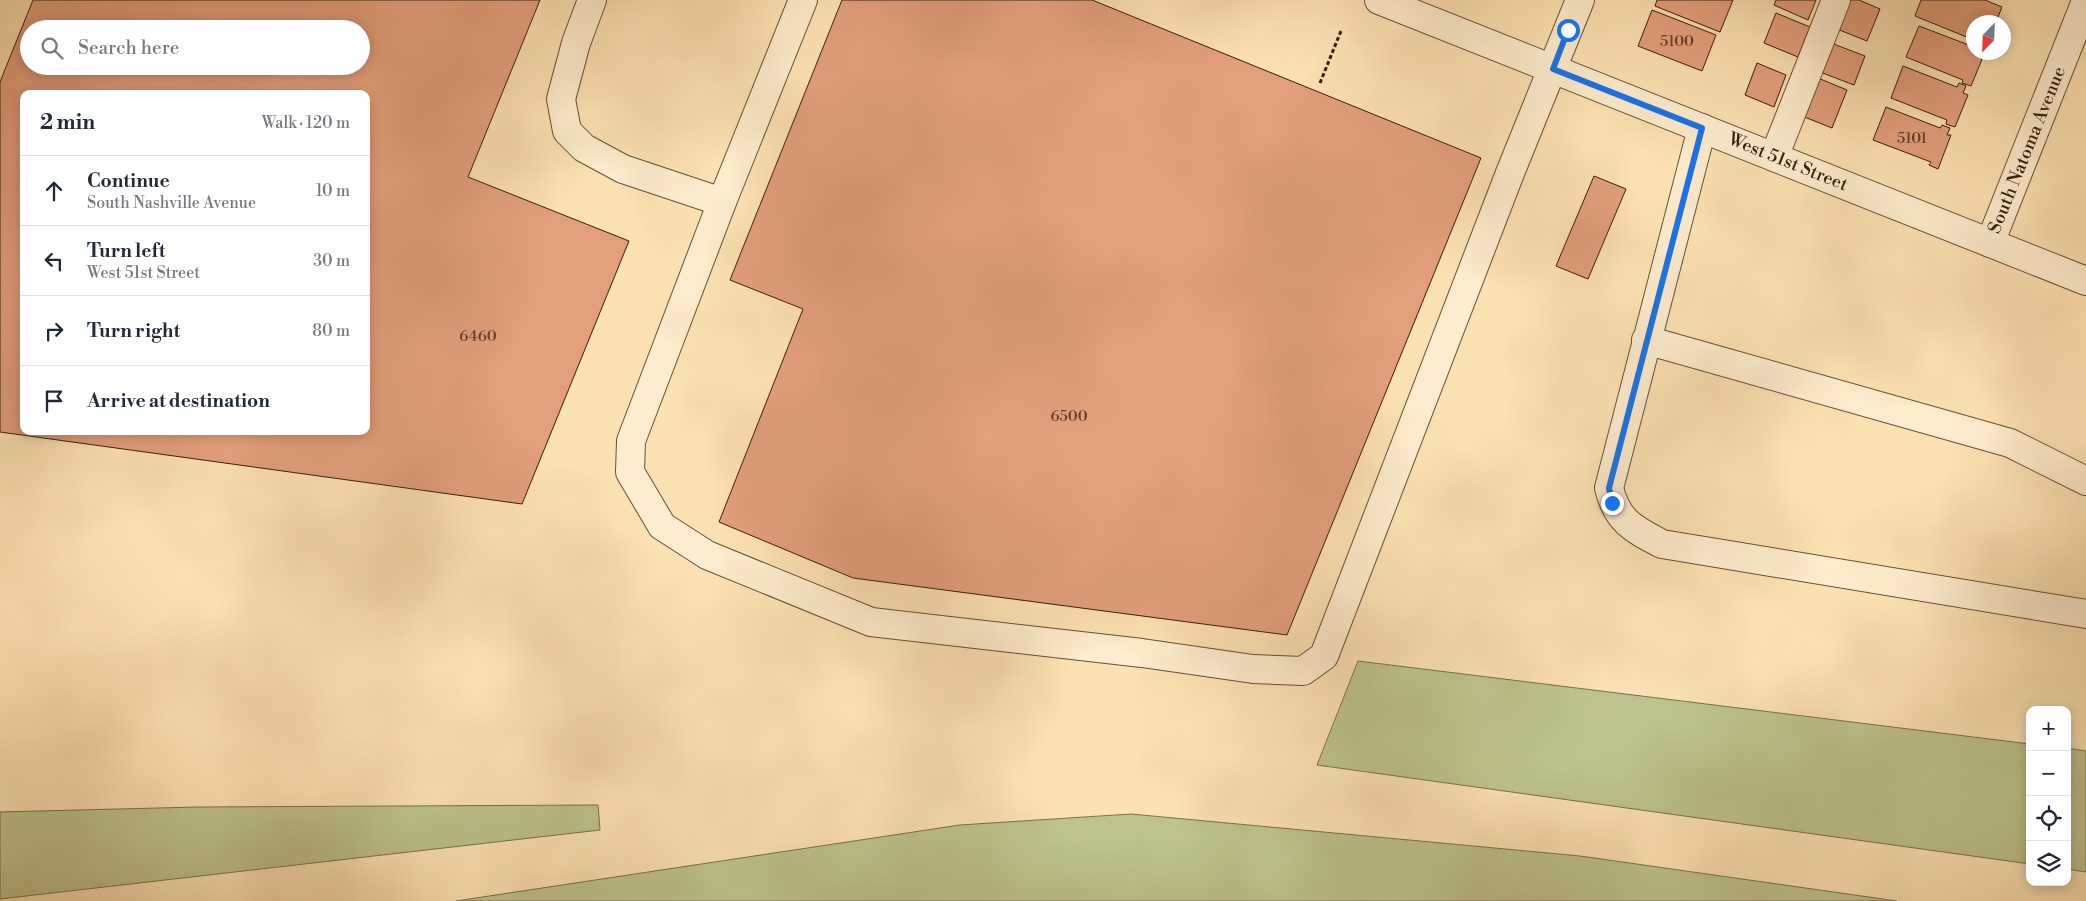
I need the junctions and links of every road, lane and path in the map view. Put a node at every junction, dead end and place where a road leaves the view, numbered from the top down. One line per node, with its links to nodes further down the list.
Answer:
1 (592, 0): 12 (street)
2 (803, 0): 12 (street)
3 (1379, 0): 8 (street, West 51st Street)
4 (1580, 0): 8 (street)
5 (1836, 0): 11 (street)
6 (2086, 1): 13 (street, South Natoma Avenue)
7 (1341, 31): 9 (path)
8 (1553, 69): 10 (street, West 51st Street); 12 (street)
9 (1320, 83)
10 (1702, 128): 11 (street, West 51st Street); 15 (street)
11 (1774, 157): 13 (street, West 51st Street)
12 (722, 202)
13 (1990, 243): 14 (street, West 51st Street)
14 (2086, 280)
15 (1646, 340): 16 (street); 17 (street)
16 (2086, 481)
17 (2086, 614)

